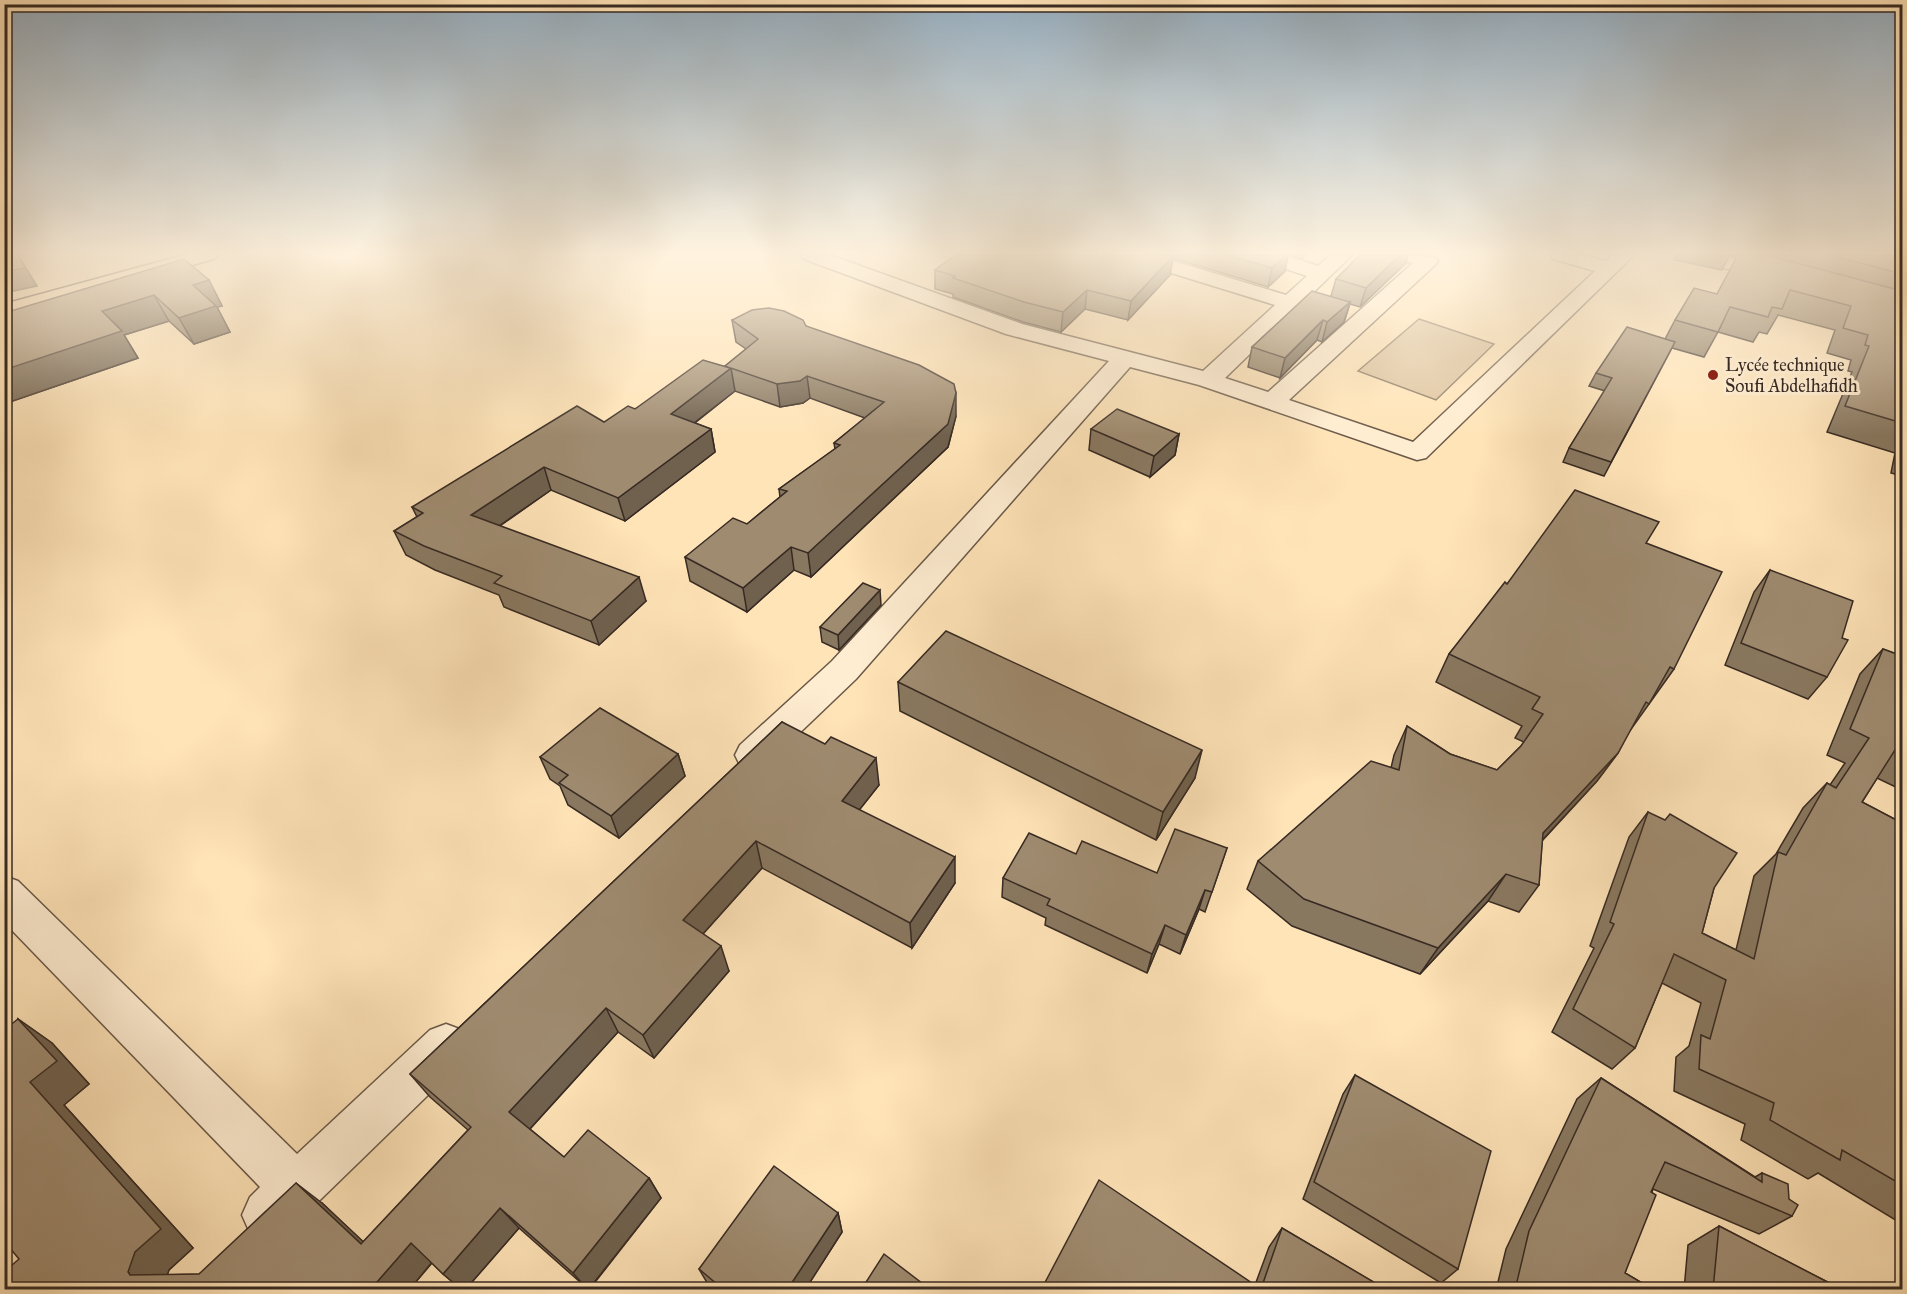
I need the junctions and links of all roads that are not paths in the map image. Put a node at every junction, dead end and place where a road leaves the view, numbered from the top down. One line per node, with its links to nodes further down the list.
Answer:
1 (985, 315): 7 (street)
2 (1277, 315): 8 (street)
3 (1355, 315): 6 (street)
4 (1367, 315): 6 (street)
5 (1561, 315): 9 (street)
6 (1364, 318): 9 (street)
7 (1125, 358): 8 (street); 10 (street)
8 (1208, 380): 9 (street)
9 (1272, 402)
10 (732, 776)
11 (4, 894): 13 (street)
12 (475, 1019): 13 (street)
13 (296, 1188): 14 (street)
14 (239, 1243)

